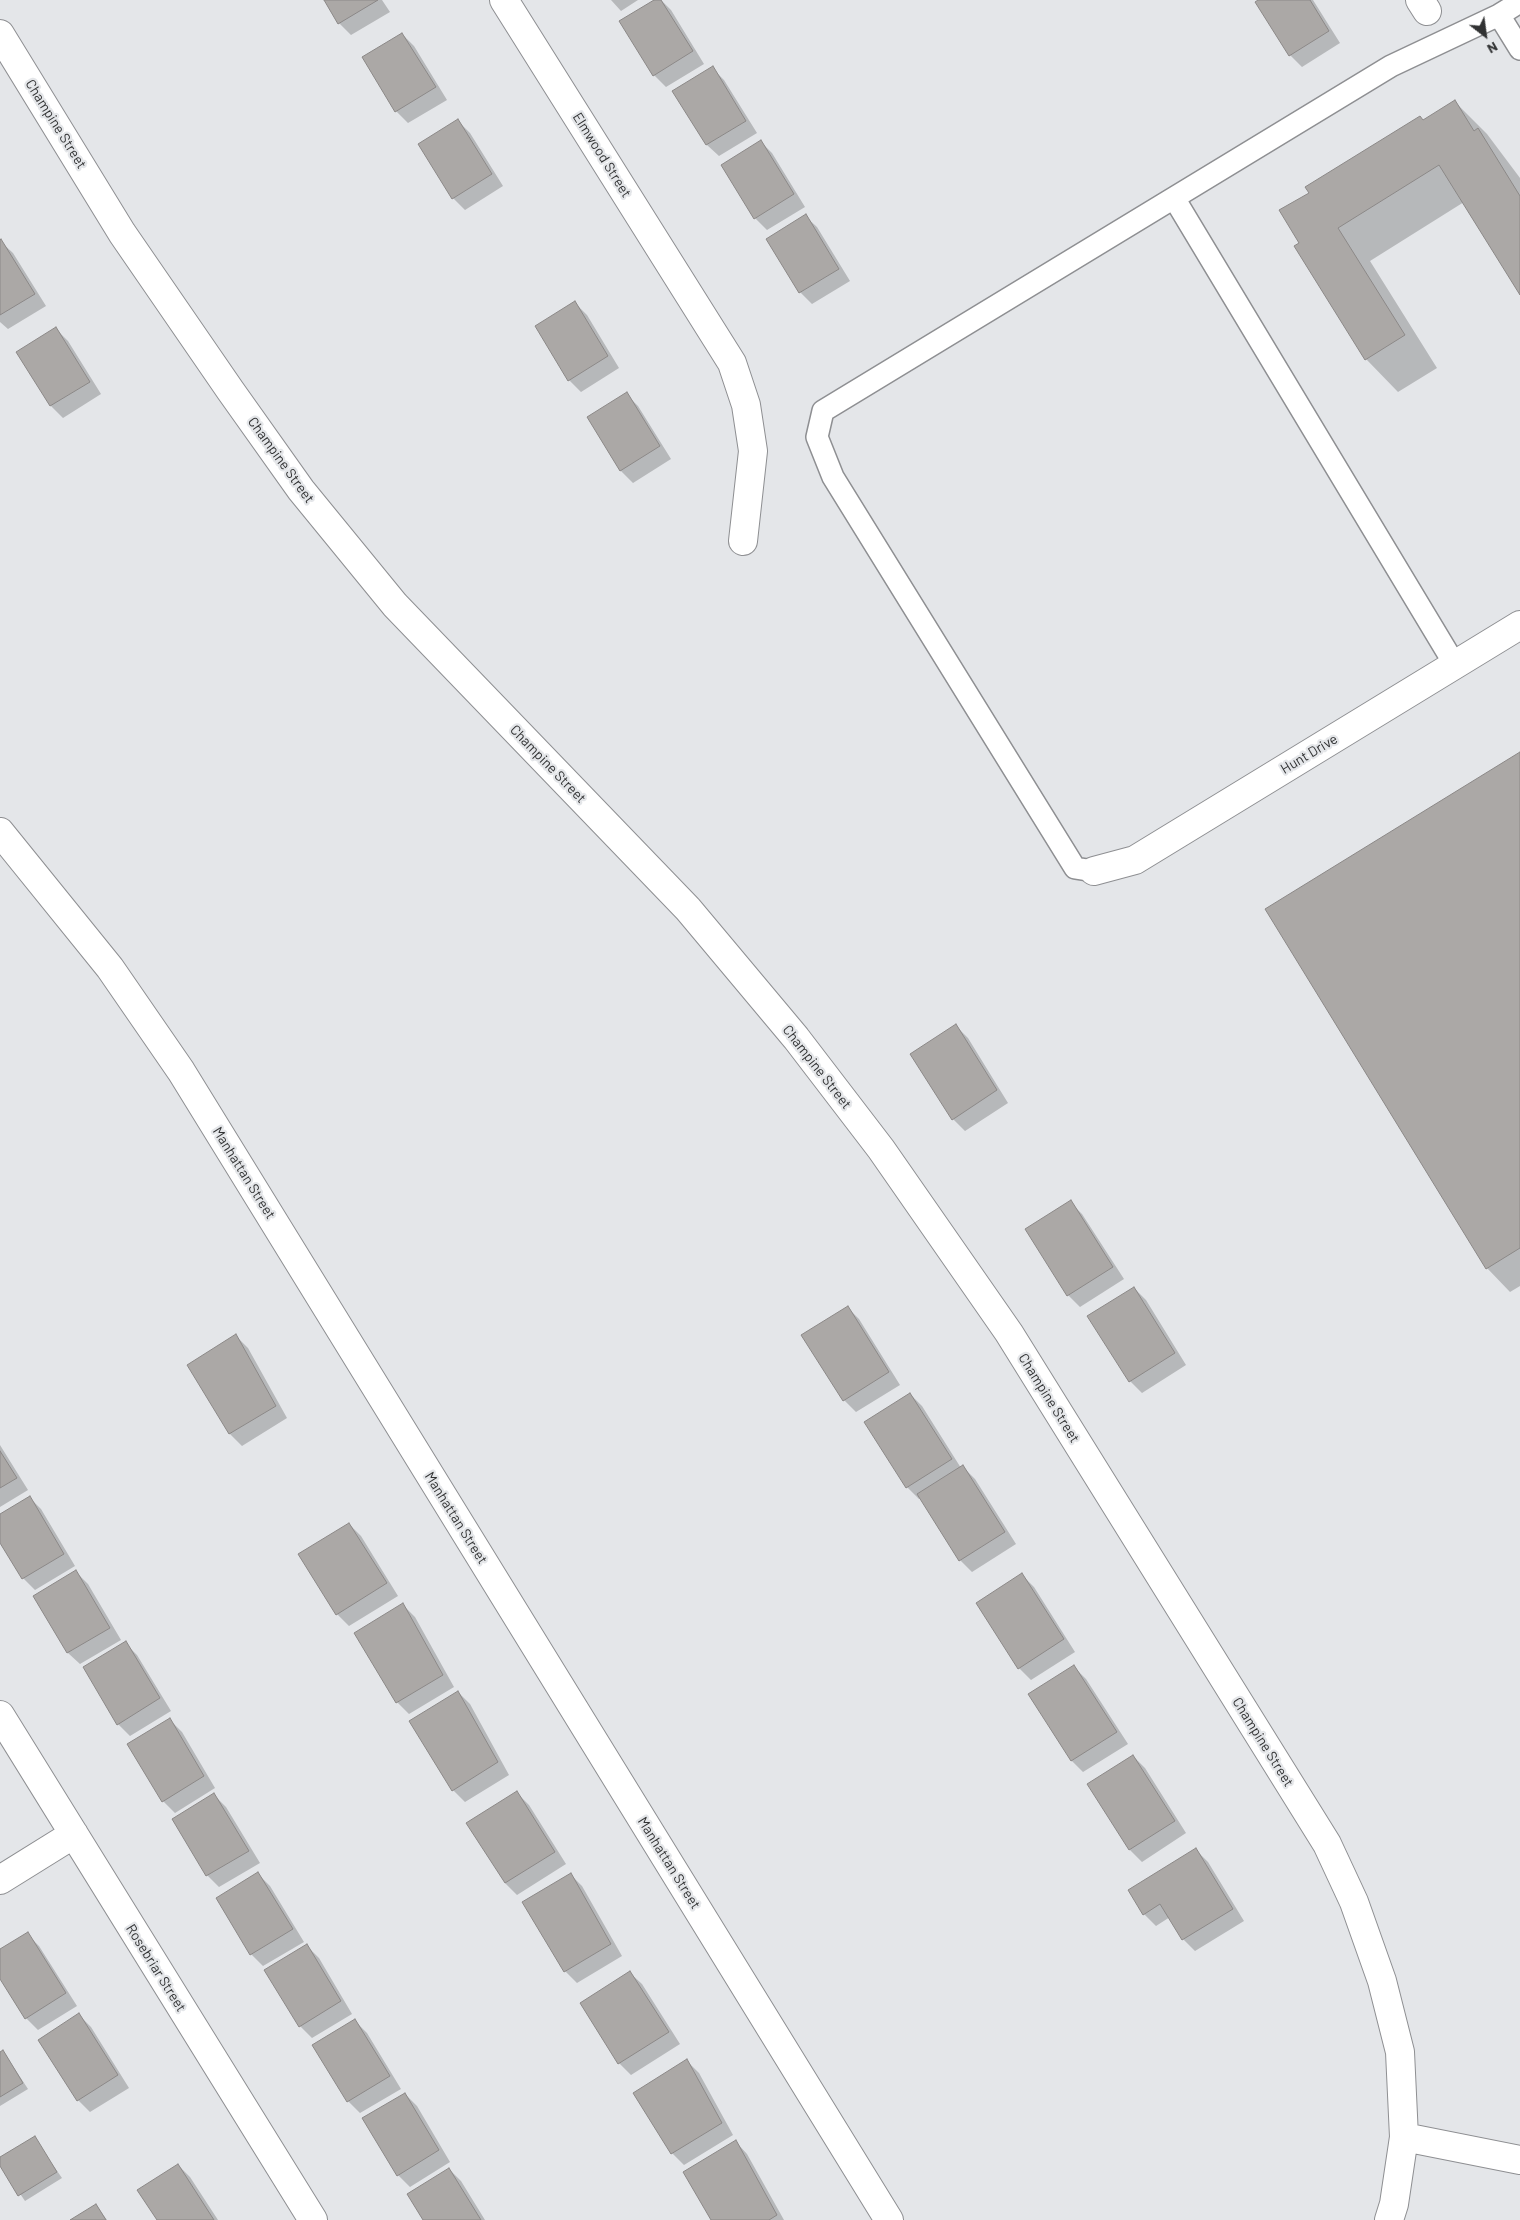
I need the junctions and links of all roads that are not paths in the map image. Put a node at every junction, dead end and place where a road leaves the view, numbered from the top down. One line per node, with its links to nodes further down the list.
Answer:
1 (504, 0): 7 (street, Elmwood Street)
2 (1520, 2): 3 (lane)
3 (1499, 15): 5 (lane); 6 (lane)
4 (0, 34): 15 (street, Champine Street)
5 (1520, 49)
6 (1174, 198): 9 (lane); 11 (lane)
7 (743, 541)
8 (1520, 625): 9 (street, Hunt Drive)
9 (1455, 665): 11 (street, Hunt Drive)
10 (0, 832): 18 (street, Manhattan Street)
11 (1094, 871)
12 (0, 1715): 13 (street, Rosebriar Street)
13 (74, 1834): 14 (street); 17 (street, Rosebriar Street)
14 (0, 1880)
15 (1404, 2137): 16 (street); 19 (street, Champine Street)
16 (1520, 2160)
17 (313, 2220)
18 (889, 2220)
19 (1389, 2220)

